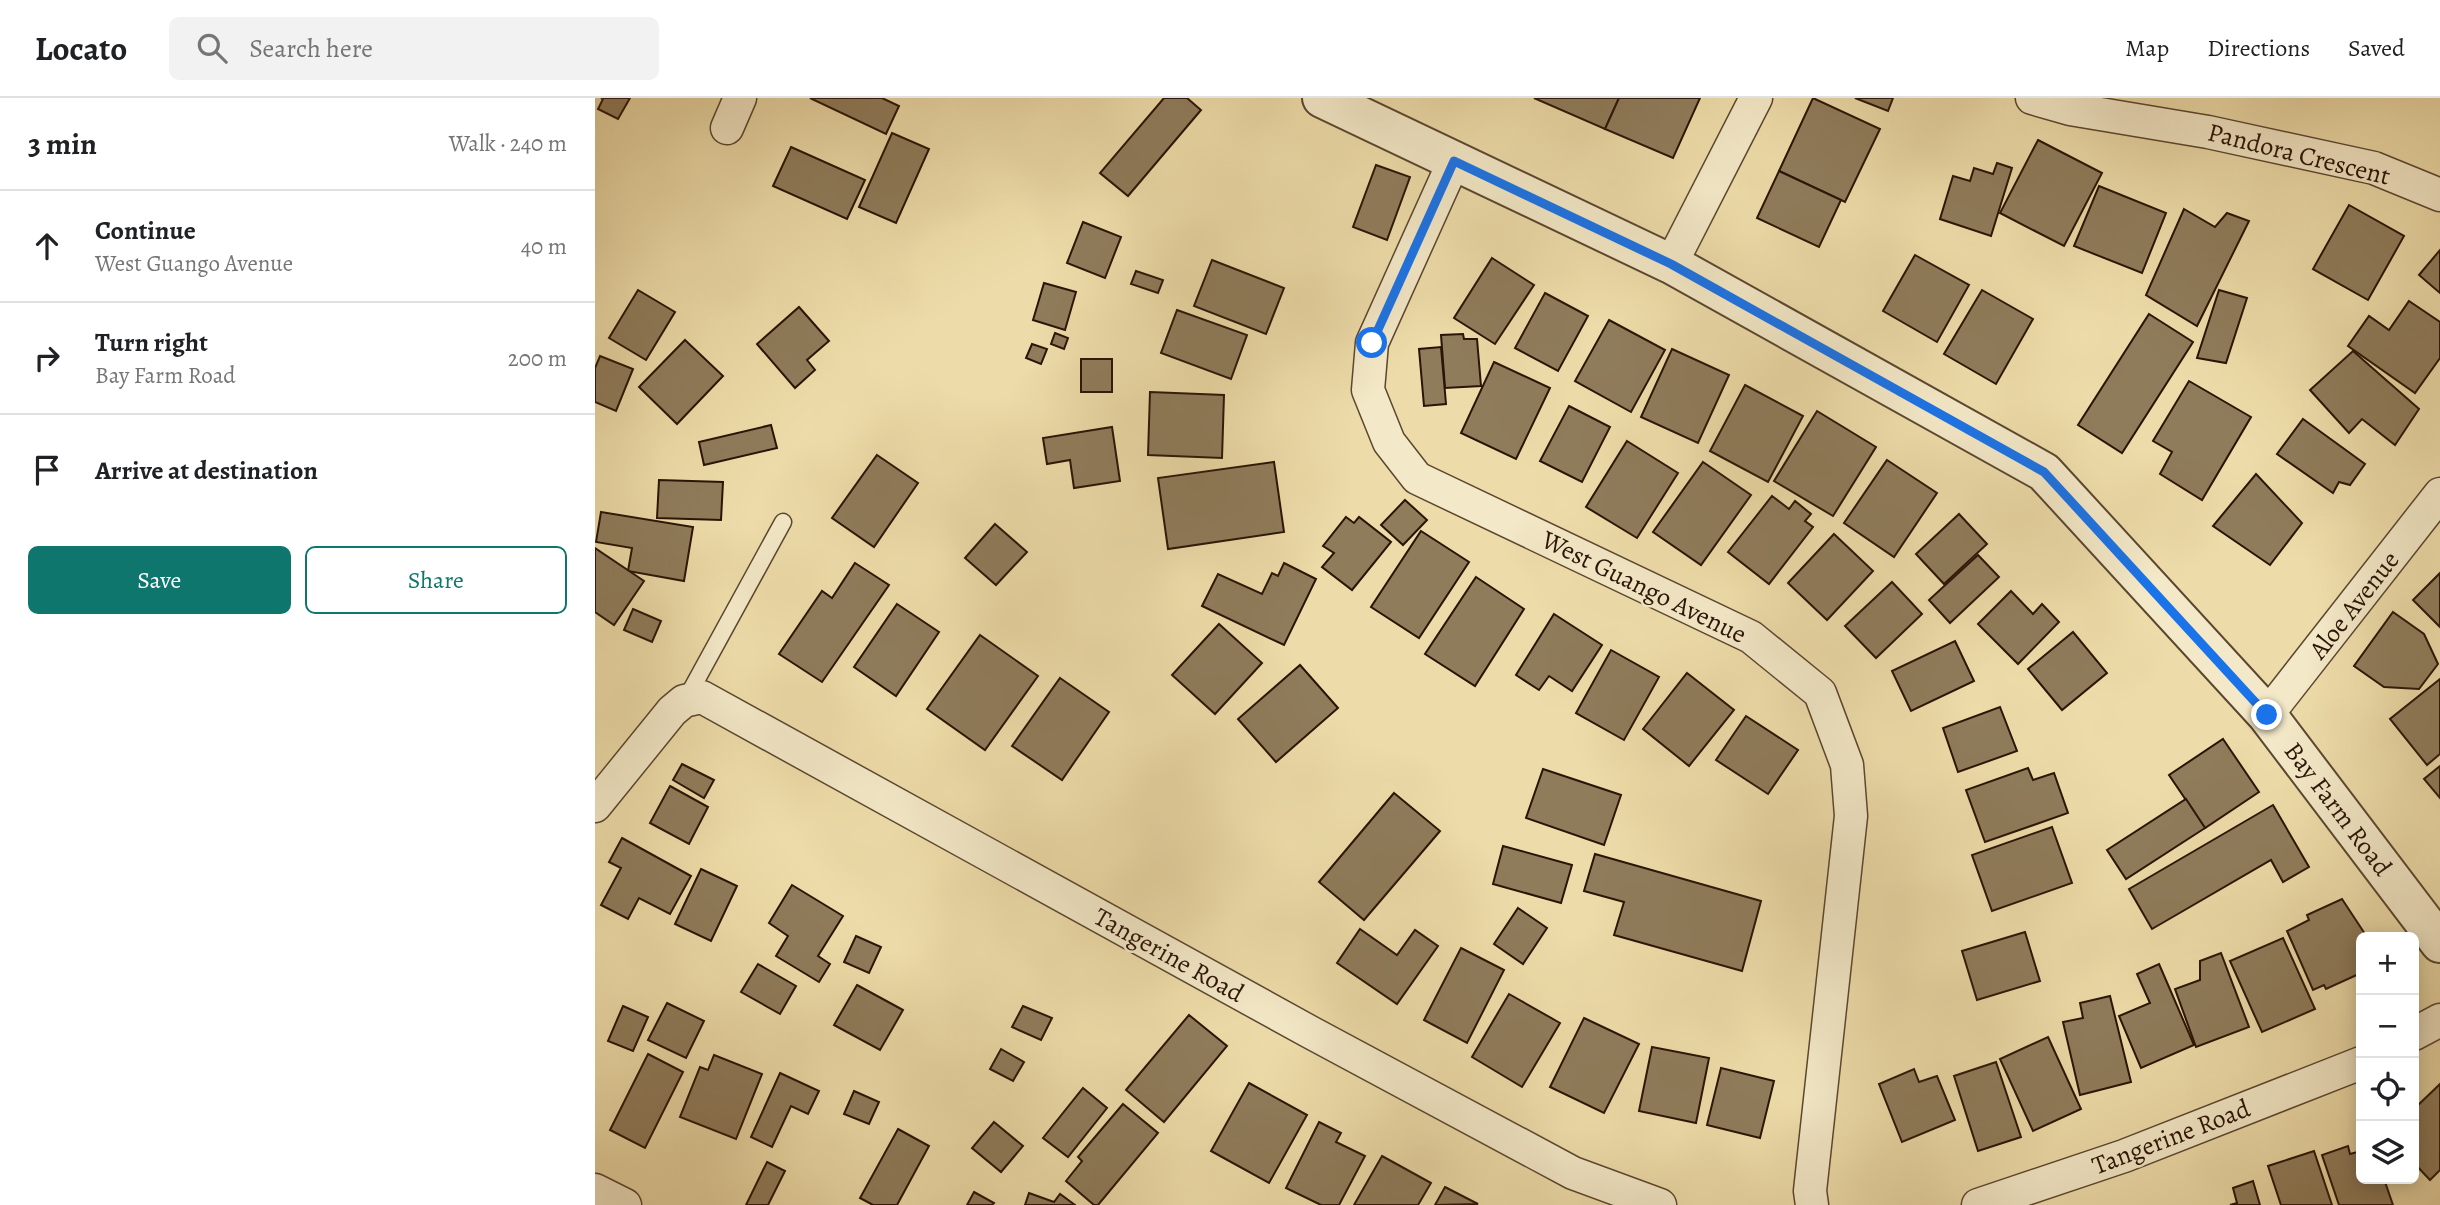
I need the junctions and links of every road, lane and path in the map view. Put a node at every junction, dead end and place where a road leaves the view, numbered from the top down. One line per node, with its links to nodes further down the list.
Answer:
1 (740, 98): 5 (street)
2 (1322, 98): 6 (street, Bay Farm Road)
3 (1756, 98): 8 (street)
4 (2032, 98): 7 (street, Pandora Crescent)
5 (727, 128)
6 (1454, 161): 8 (street, Bay Farm Road); 21 (street, West Guango Avenue)
7 (2440, 195)
8 (1671, 264): 12 (street, Bay Farm Road)
9 (2440, 494): 12 (street, Aloe Avenue)
10 (783, 522): 11 (lane)
11 (684, 701): 13 (street); 20 (street, Tangerine Road)
12 (2267, 715): 14 (street, Bay Farm Road)
13 (595, 806)
14 (2440, 943)
15 (2440, 1020): 16 (street)
16 (2419, 1031)
17 (2356, 1065): 22 (street, Tangerine Road)
18 (595, 1190): 19 (street)
19 (625, 1205)
20 (1660, 1205)
21 (1812, 1205)
22 (1978, 1205)

